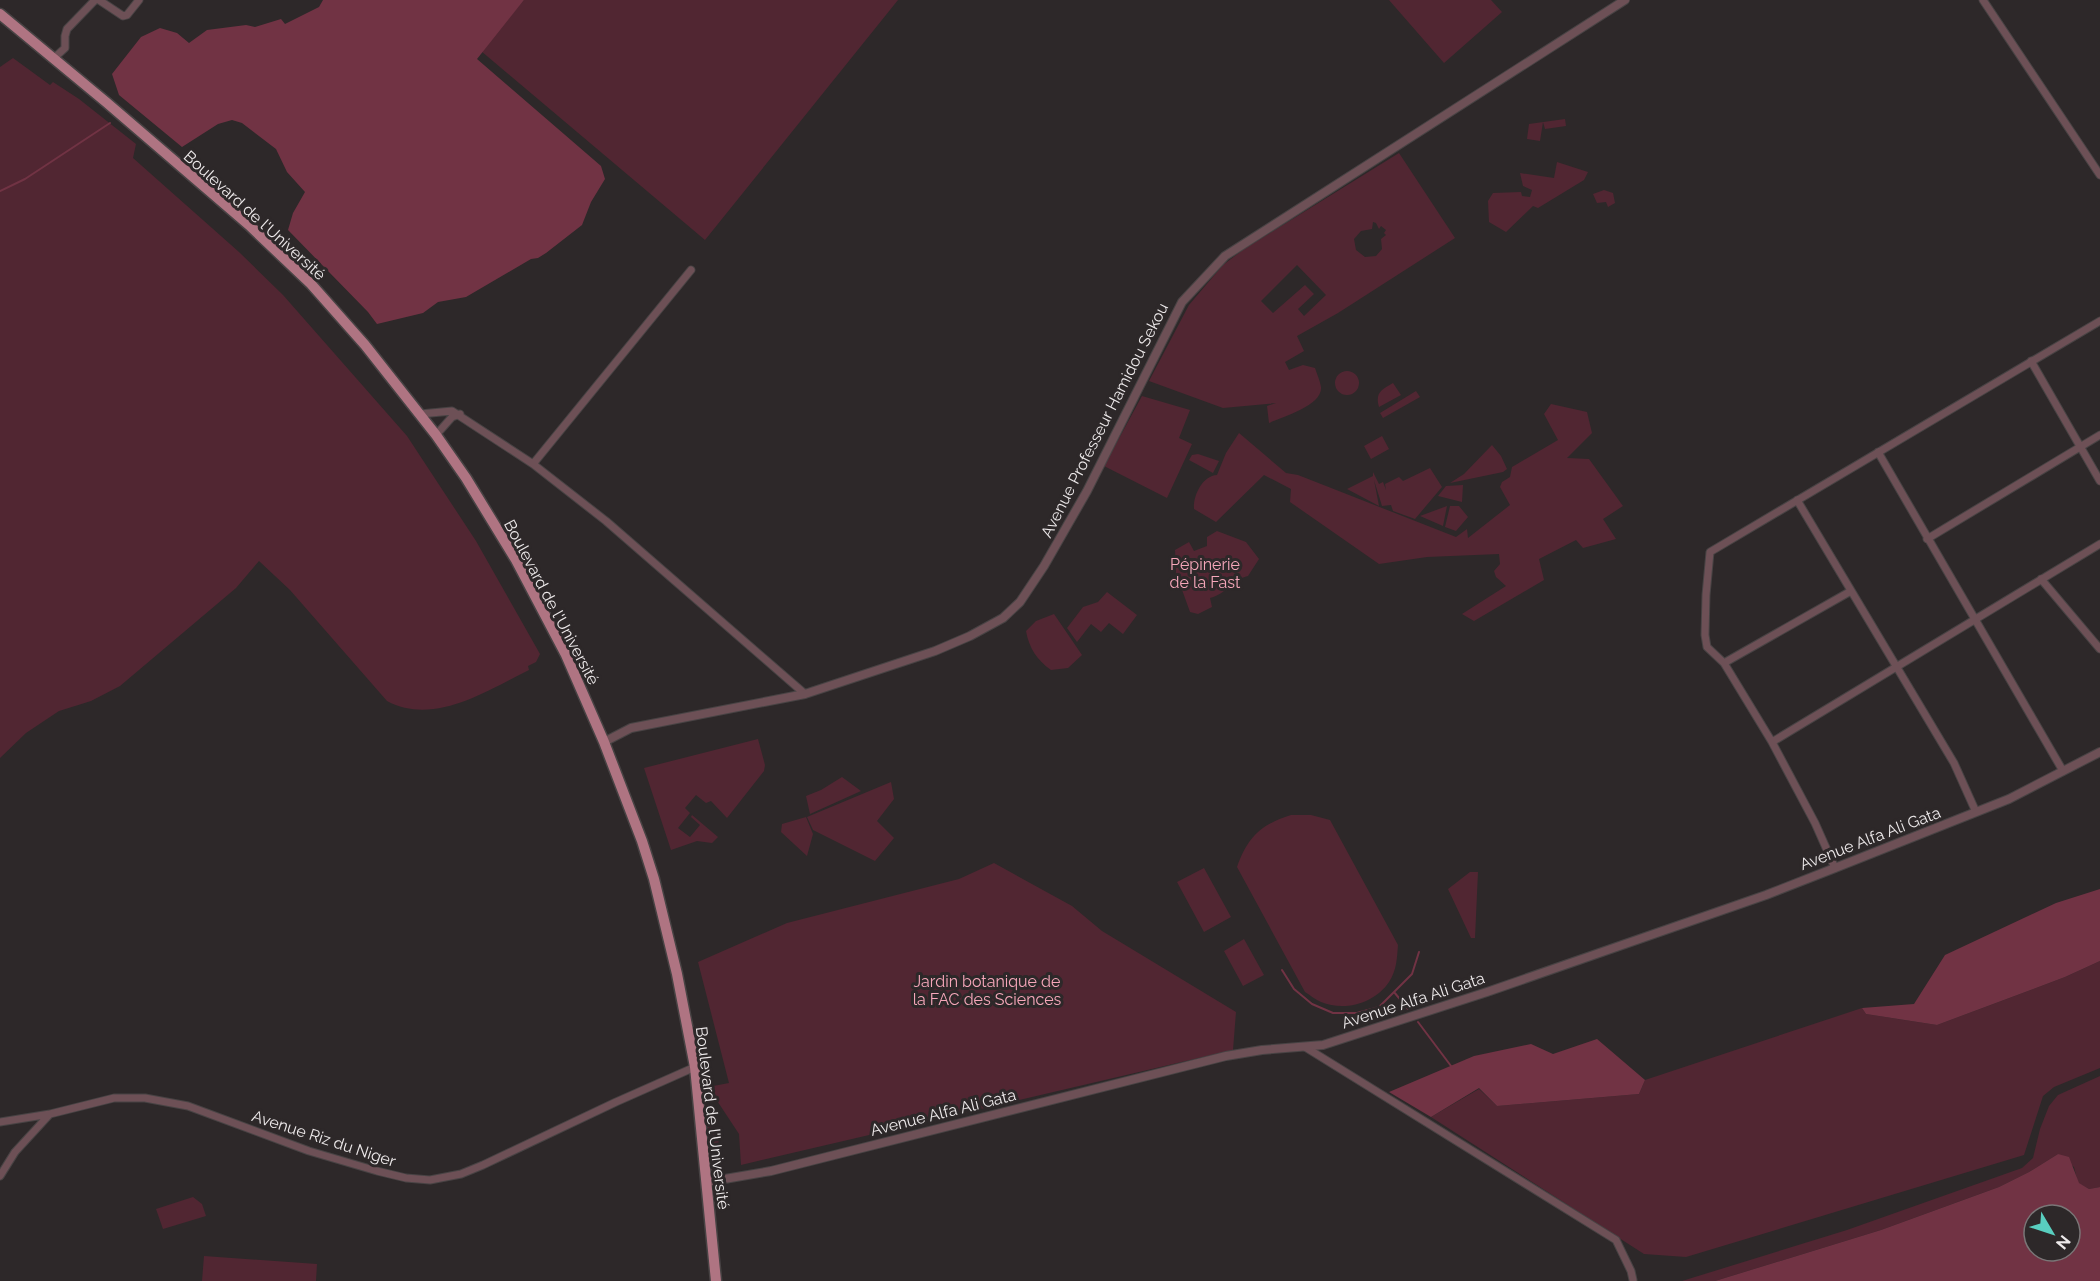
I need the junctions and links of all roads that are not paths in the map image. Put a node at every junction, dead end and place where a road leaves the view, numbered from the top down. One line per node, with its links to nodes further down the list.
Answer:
1 (95, 0): 7 (street)
2 (99, 0): 3 (street)
3 (139, 0)
4 (1625, 0): 29 (street, Avenue Professeur Hamidou Sekou)
5 (1983, 0): 8 (street)
6 (0, 14): 7 (main road, Boulevard de l'Université)
7 (53, 59): 12 (main road, Boulevard de l'Université)
8 (2100, 175)
9 (691, 270): 18 (street)
10 (2100, 321): 11 (street)
11 (2031, 362): 16 (street); 17 (street)
12 (420, 414): 13 (street); 14 (main road, Boulevard de l'Université)
13 (460, 414): 14 (street); 18 (street)
14 (436, 435): 30 (main road, Boulevard de l'Université)
15 (2100, 435): 16 (street)
16 (2079, 447): 19 (street); 21 (street)
17 (1878, 452): 20 (street); 21 (street)
18 (532, 464): 29 (street)
19 (2100, 481)
20 (1797, 500): 24 (street); 27 (street)
21 (1927, 539): 25 (street)
22 (2100, 544): 23 (street)
23 (2041, 579): 25 (street); 26 (street)
24 (1851, 591): 27 (street); 28 (street)
25 (1974, 619): 28 (street); 33 (street)
26 (2100, 649)
27 (1724, 663): 31 (street)
28 (1896, 667): 31 (street); 34 (street)
29 (805, 694): 30 (street, Avenue Professeur Hamidou Sekou)
30 (604, 741): 37 (main road, Boulevard de l'Université)
31 (1772, 742): 35 (street)
32 (2100, 752): 33 (street, Avenue Alfa Ali Gata)
33 (2063, 771): 34 (street, Avenue Alfa Ali Gata)
34 (1976, 813): 35 (street, Avenue Alfa Ali Gata)
35 (1835, 868): 36 (street, Avenue Alfa Ali Gata)
36 (1305, 1047): 41 (street, Avenue Alfa Ali Gata); 42 (street)
37 (695, 1067): 38 (street, Avenue Riz du Niger); 41 (main road, Boulevard de l'Université)
38 (50, 1114): 39 (street, Avenue Riz du Niger); 40 (street)
39 (0, 1122)
40 (0, 1176)
41 (707, 1182): 43 (main road, Boulevard de l'Université)
42 (1633, 1280)
43 (716, 1281)

